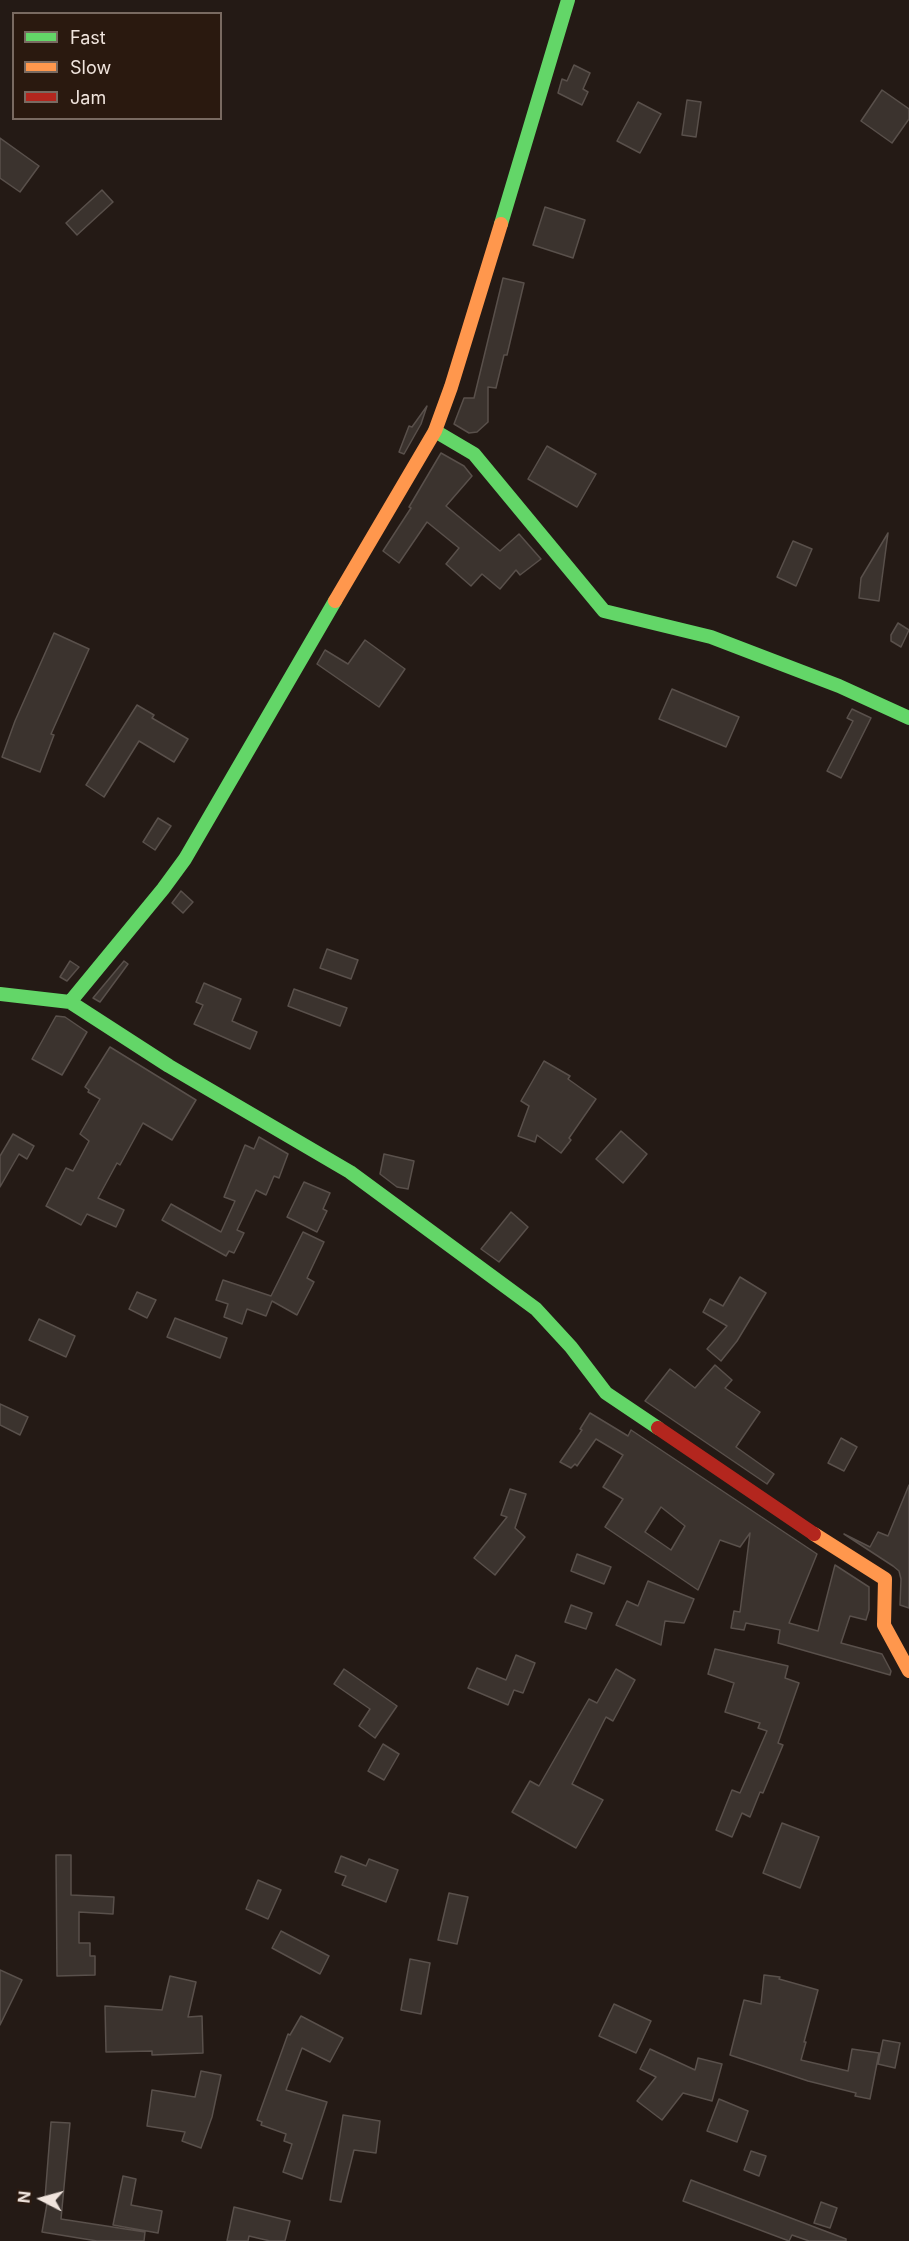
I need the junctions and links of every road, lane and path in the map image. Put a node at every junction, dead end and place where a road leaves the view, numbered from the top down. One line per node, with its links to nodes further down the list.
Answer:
1 (568, 0): 2 (street)
2 (435, 431): 3 (street); 5 (street)
3 (909, 718)
4 (0, 994): 5 (street)
5 (70, 1002): 6 (street)
6 (909, 1671)

